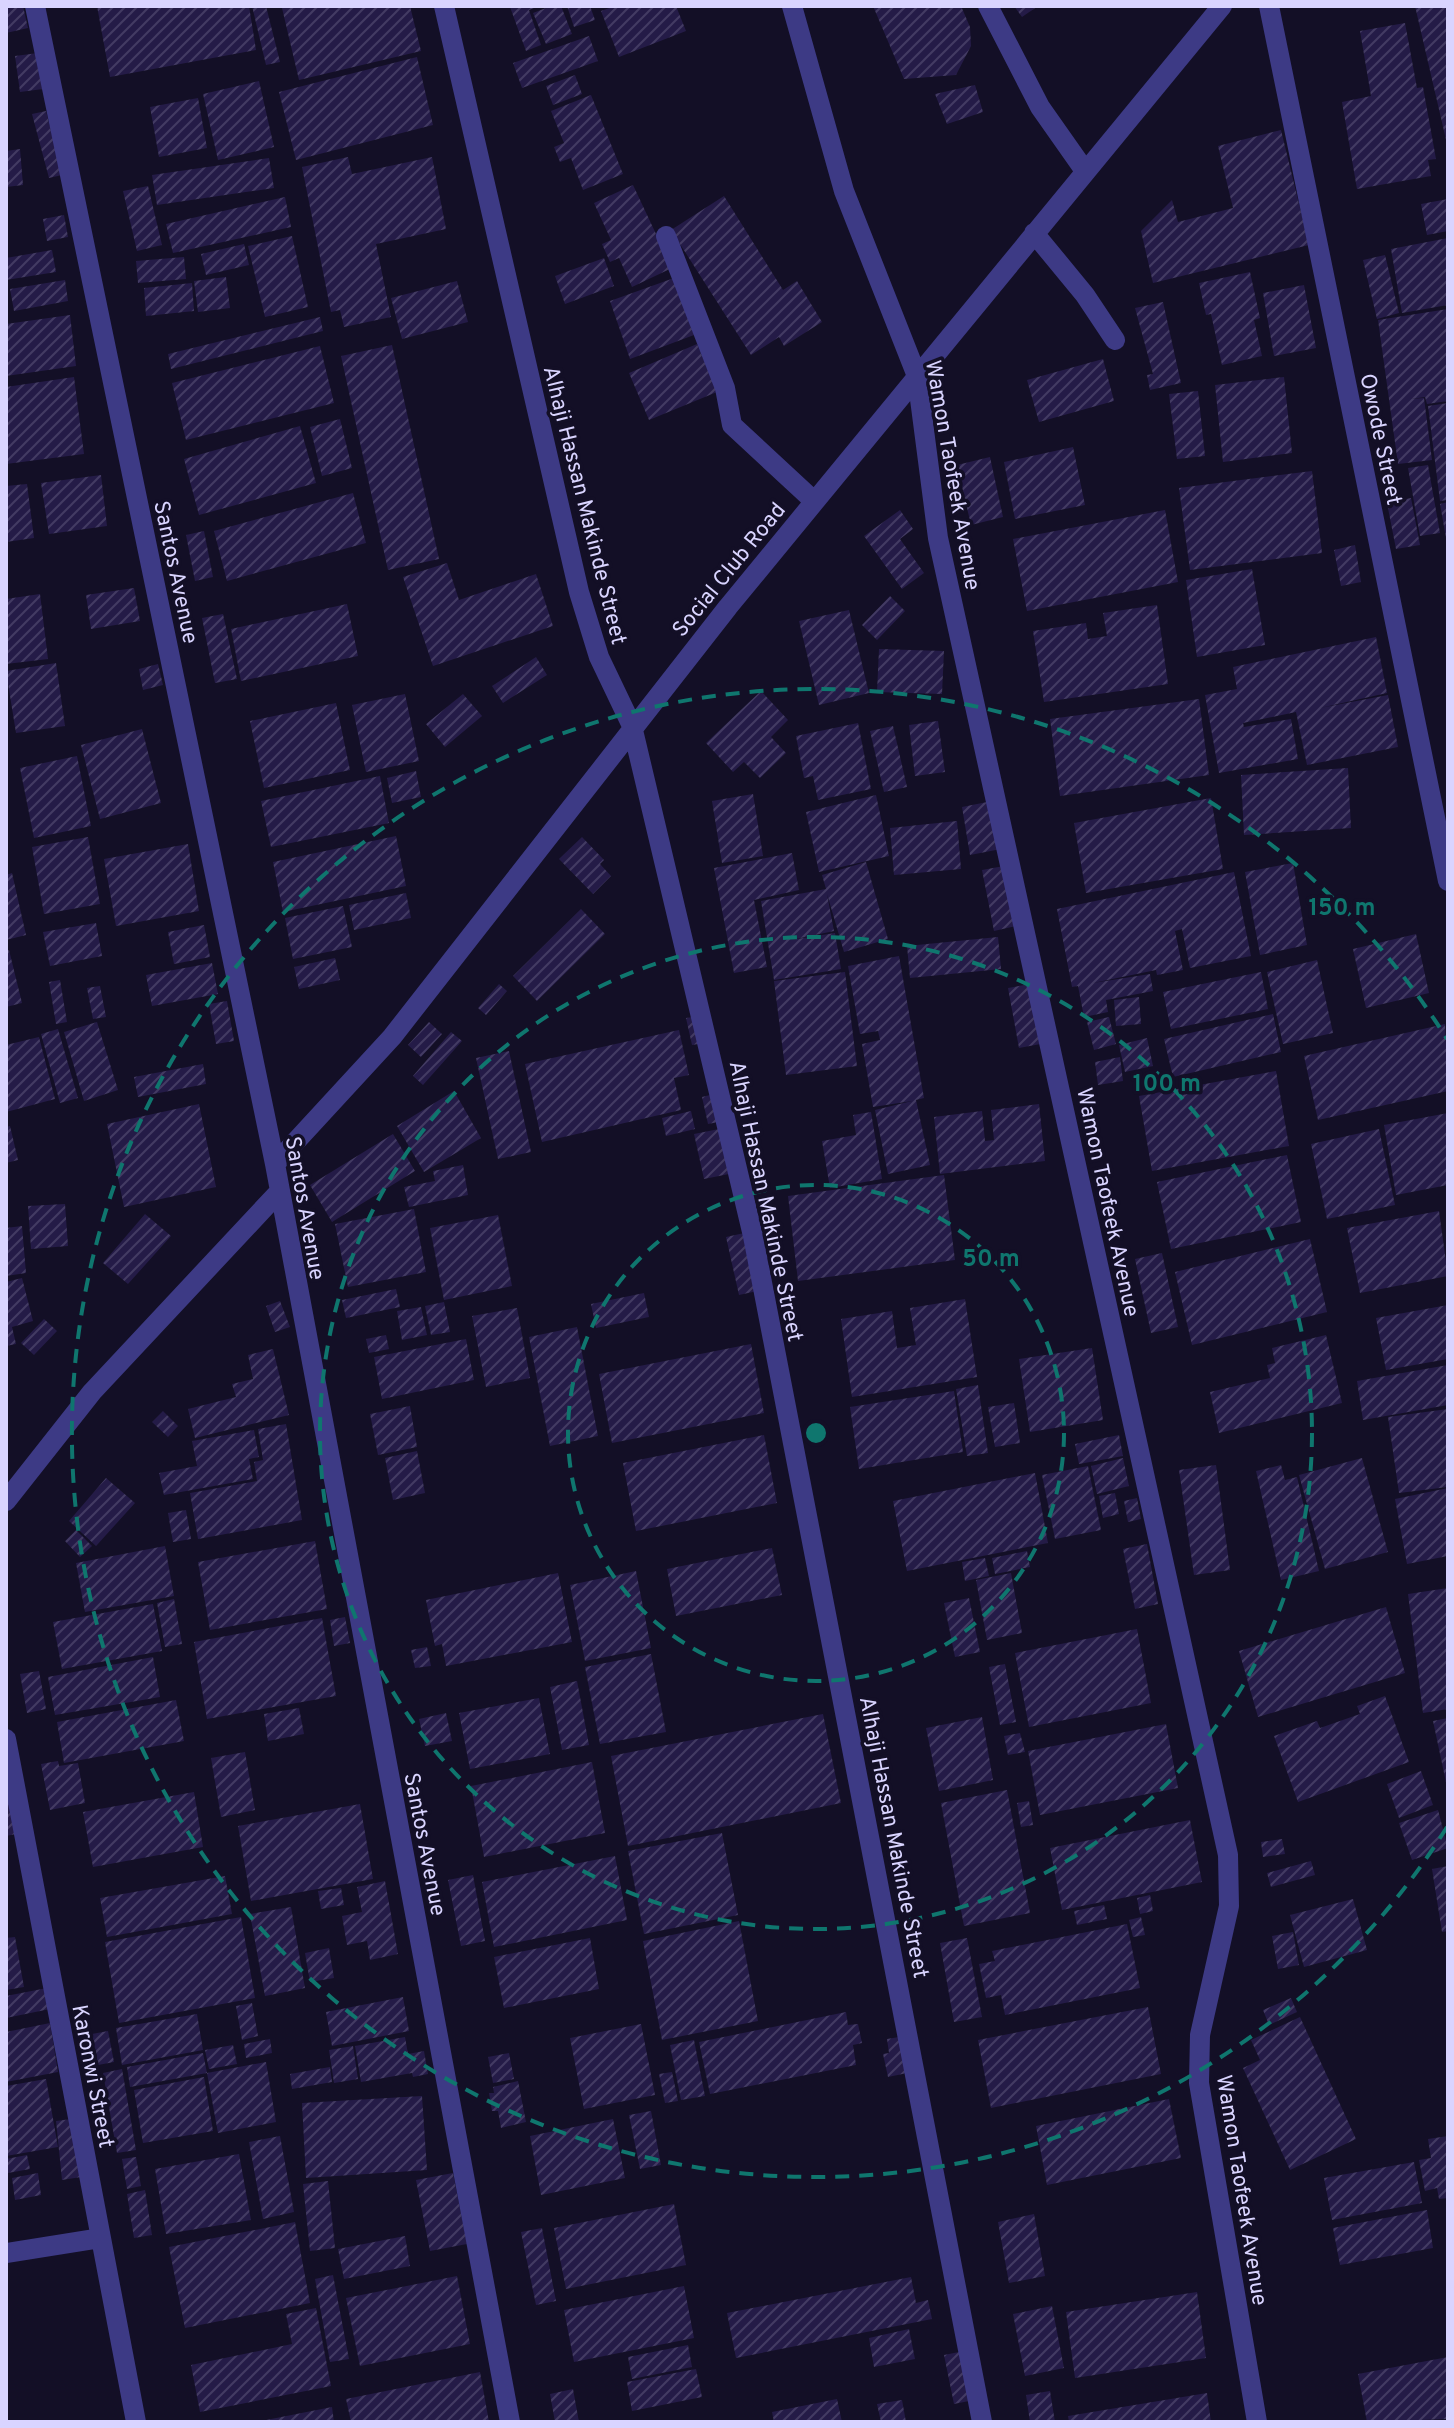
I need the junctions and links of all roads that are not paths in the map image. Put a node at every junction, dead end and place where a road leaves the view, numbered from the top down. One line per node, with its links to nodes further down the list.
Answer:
1 (35, 6): 15 (street, Santos Avenue)
2 (444, 6): 13 (street, Alhaji Hassan Makinde Street)
3 (792, 6): 11 (street, Wamon Taofeek Avenue)
4 (988, 6): 7 (street)
5 (1222, 6): 7 (street, Social Club Road)
6 (1269, 6): 14 (street, Owode Street)
7 (1085, 171): 8 (street, Social Club Road)
8 (1034, 233): 10 (street); 11 (street, Social Club Road)
9 (666, 236): 12 (street)
10 (1115, 340)
11 (917, 376): 12 (street, Social Club Road); 24 (street, Wamon Taofeek Avenue)
12 (814, 501): 13 (street, Social Club Road)
13 (632, 726): 15 (street, Social Club Road); 23 (street, Alhaji Hassan Makinde Street)
14 (1448, 881)
15 (275, 1164): 16 (street, Santos Avenue)
16 (279, 1192): 17 (street); 22 (street, Santos Avenue)
17 (6, 1501)
18 (6, 1739): 19 (street, Karonwi Street)
19 (100, 2238): 20 (street); 21 (street, Karonwi Street)
20 (6, 2253)
21 (136, 2422)
22 (510, 2422)
23 (982, 2422)
24 (1257, 2422)

